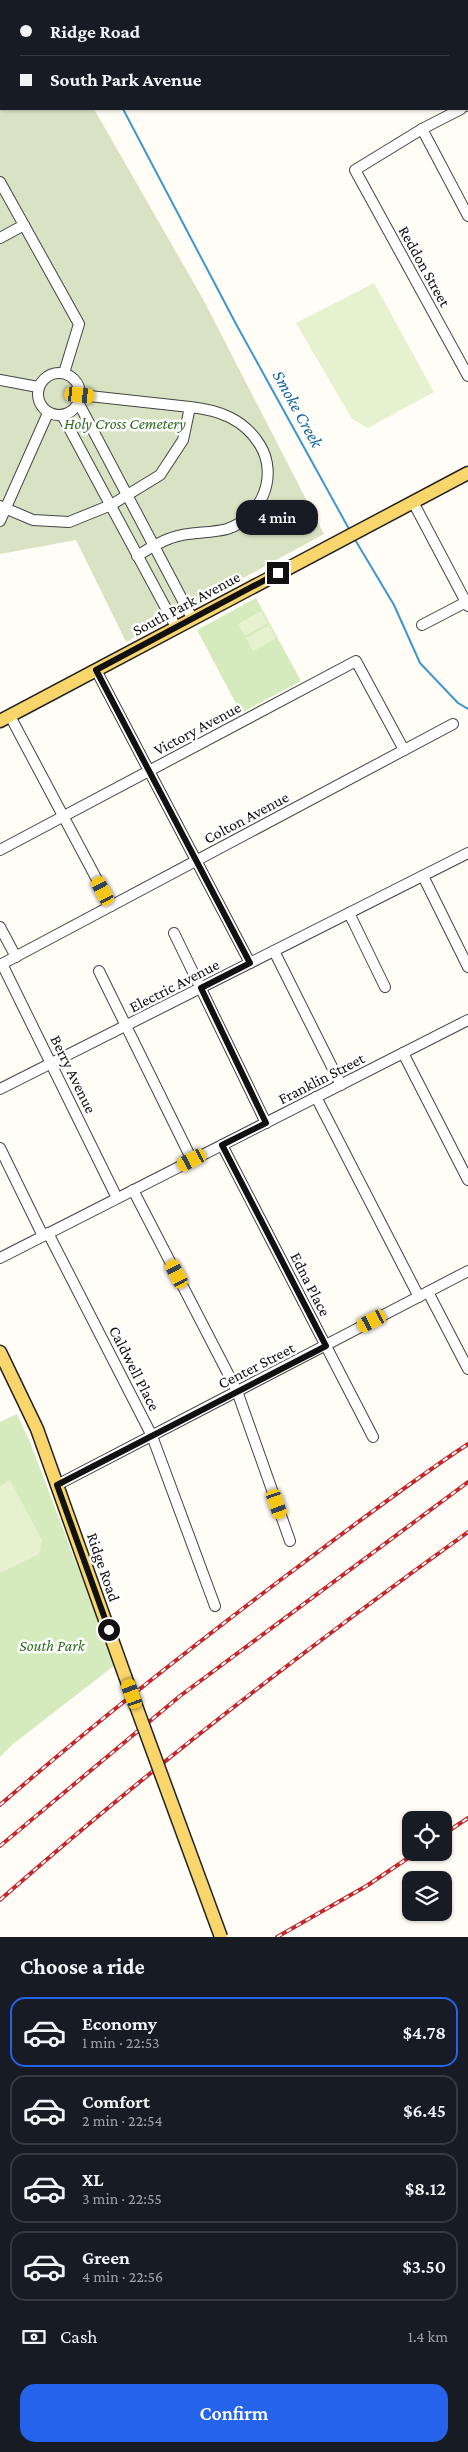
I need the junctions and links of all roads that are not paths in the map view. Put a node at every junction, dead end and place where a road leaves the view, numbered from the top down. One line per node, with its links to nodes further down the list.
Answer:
1 (459, 110): 2 (street)
2 (422, 129): 4 (street); 8 (street, Reddon Street)
3 (0, 182): 5 (street)
4 (468, 216)
5 (24, 225): 6 (street); 7 (street)
6 (0, 238)
7 (64, 373): 10 (street); 11 (street)
8 (468, 376)
9 (1, 378): 10 (street)
10 (38, 387): 13 (street)
11 (79, 399): 12 (street); 14 (street); 16 (street)
12 (190, 406): 16 (street); 21 (street)
13 (48, 413): 14 (street); 19 (street)
14 (62, 415): 18 (street)
15 (468, 473): 17 (main road, South Park Avenue)
16 (127, 496): 18 (street); 21 (street)
17 (413, 502): 23 (street); 24 (main road, South Park Avenue)
18 (111, 505): 19 (street); 22 (street)
19 (2, 508): 20 (street)
20 (0, 521)
21 (154, 546): 22 (street); 24 (street)
22 (137, 556): 26 (street)
23 (467, 603): 25 (street)
24 (192, 618): 26 (main road, South Park Avenue)
25 (422, 625)
26 (176, 627): 27 (main road, South Park Avenue)
27 (96, 670): 28 (main road, South Park Avenue); 31 (street)
28 (5, 718): 32 (street)
29 (453, 724): 30 (street, Colton Avenue)
30 (404, 750): 31 (street, Victory Avenue); 35 (street, Colton Avenue)
31 (149, 771): 32 (street, Victory Avenue); 35 (street)
32 (63, 816): 33 (street, Victory Avenue); 37 (street)
33 (0, 850)
34 (468, 853): 36 (street, Electric Avenue)
35 (196, 861): 37 (street, Colton Avenue); 43 (street)
36 (423, 876): 38 (street, Electric Avenue); 45 (street)
37 (111, 906): 42 (street, Colton Avenue)
38 (349, 913): 41 (street, Electric Avenue); 47 (street)
39 (0, 927): 42 (street)
40 (174, 933): 48 (street)
41 (274, 951): 43 (street, Electric Avenue); 53 (street)
42 (16, 957): 44 (street, Colton Avenue)
43 (250, 963): 48 (street, Electric Avenue)
44 (1, 965): 52 (street, Berry Avenue)
45 (468, 967)
46 (99, 971): 50 (street)
47 (385, 987)
48 (201, 988): 50 (street, Electric Avenue); 56 (street)
49 (468, 1020): 51 (street, Franklin Street)
50 (127, 1025): 52 (street, Electric Avenue); 59 (street)
51 (403, 1053): 53 (street, Franklin Street); 60 (street)
52 (52, 1063): 54 (street, Electric Avenue); 62 (street, Berry Avenue)
53 (341, 1084): 55 (street, Franklin Street)
54 (0, 1089)
55 (316, 1097): 56 (street, Franklin Street); 66 (street)
56 (266, 1123): 57 (street, Franklin Street)
57 (222, 1145): 59 (street, Franklin Street); 67 (street, Edna Place)
58 (0, 1148): 63 (street, Caldwell Place)
59 (192, 1160): 61 (street, Franklin Street)
60 (468, 1180)
61 (133, 1190): 62 (street, Franklin Street); 70 (street)
62 (117, 1198): 63 (street, Franklin Street)
63 (46, 1234): 64 (street, Franklin Street); 71 (street, Caldwell Place)
64 (0, 1258)
65 (468, 1272): 66 (street, Center Street)
66 (424, 1295): 67 (street, Center Street); 69 (street)
67 (326, 1346): 70 (street, Center Street); 72 (street, Edna Place)
68 (0, 1352): 73 (main road, Ridge Road)
69 (468, 1368)
70 (237, 1391): 71 (street, Center Street); 74 (street)
71 (152, 1436): 73 (street, Center Street); 75 (street, Caldwell Place)
72 (373, 1437)
73 (57, 1485): 76 (main road, Ridge Road, bridge)
74 (290, 1542)
75 (215, 1606)
76 (221, 1937)

